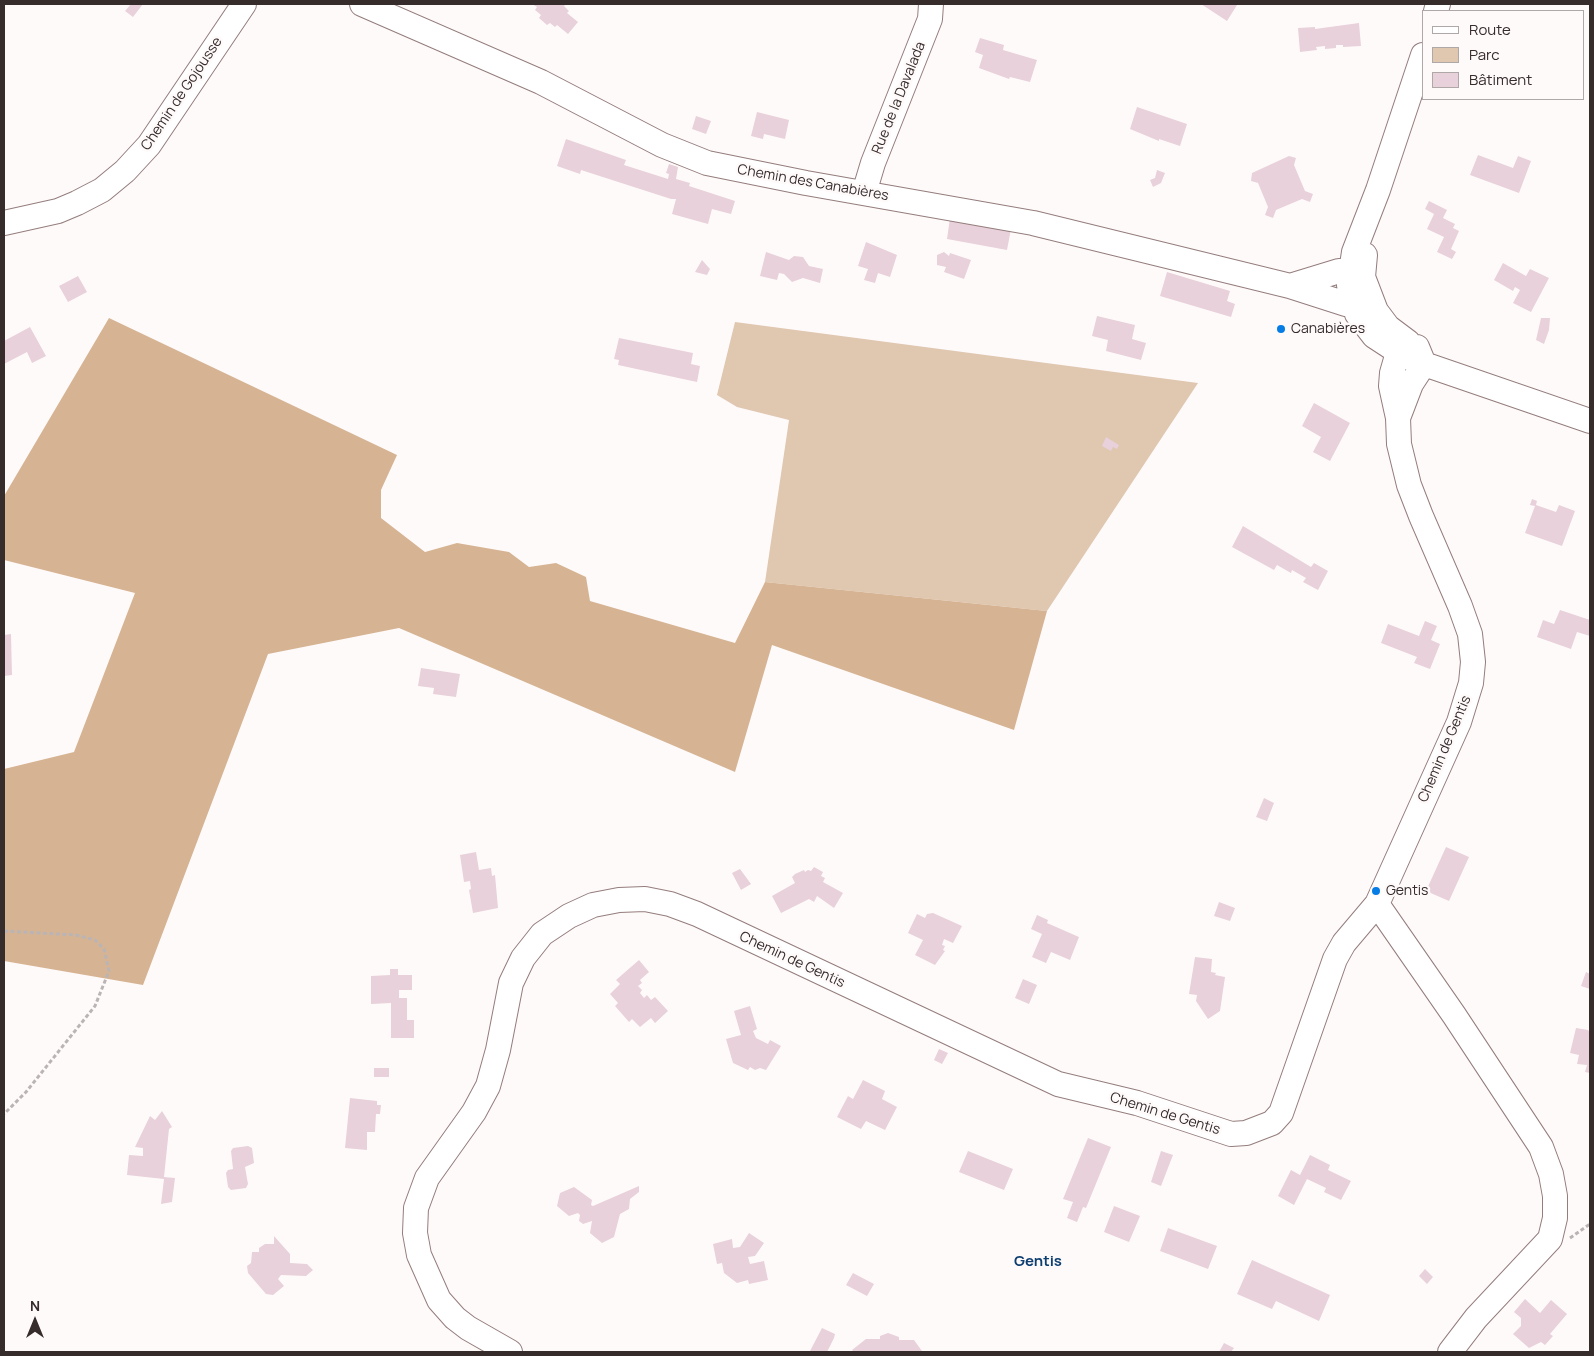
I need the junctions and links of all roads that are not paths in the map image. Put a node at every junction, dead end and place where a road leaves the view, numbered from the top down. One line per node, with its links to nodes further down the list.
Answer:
1 (244, 4): 6 (street, Chemin de Gojousse)
2 (362, 4): 5 (street, Chemin des Canabières)
3 (932, 4): 5 (street, Rue de la Davalada)
4 (1422, 58): 7 (street)
5 (864, 193): 8 (street, Chemin des Canabières)
6 (4, 223)
7 (1358, 285): 8 (street); 8 (street, Chemin des Canabières); 9 (street)
8 (1290, 286)
9 (1414, 355): 10 (street); 11 (street, Chemin de Gentis)
10 (1590, 421)
11 (1377, 904): 12 (street, Chemin de Gentis); 13 (street)
12 (510, 1352)
13 (1450, 1352)

